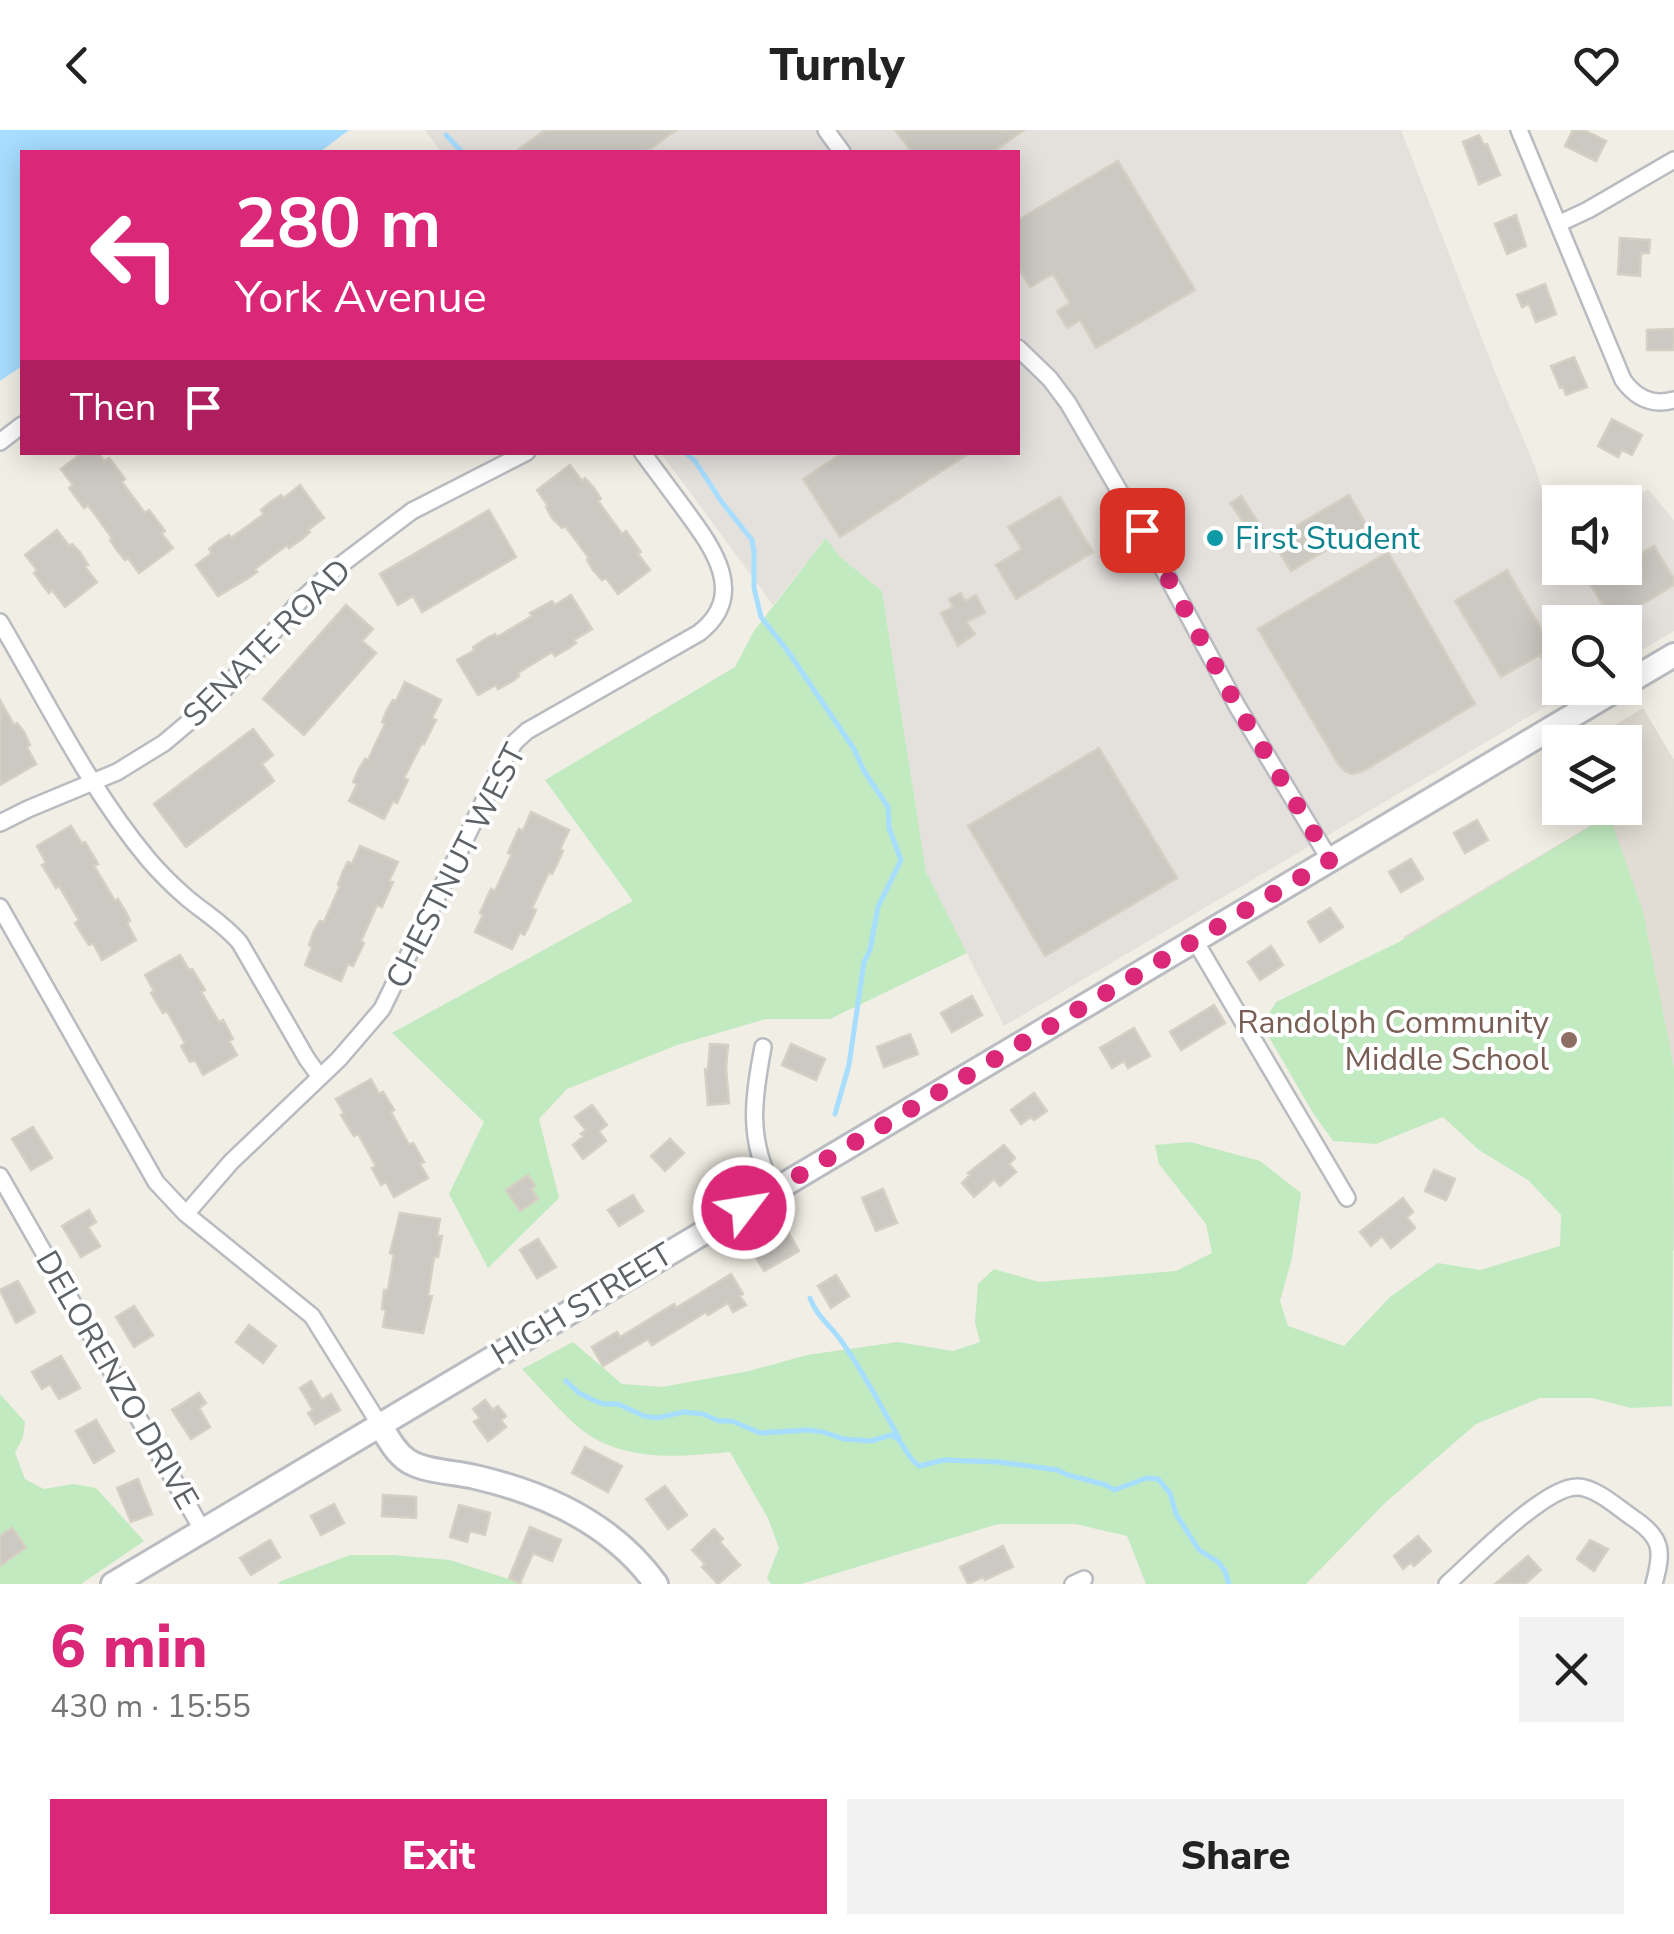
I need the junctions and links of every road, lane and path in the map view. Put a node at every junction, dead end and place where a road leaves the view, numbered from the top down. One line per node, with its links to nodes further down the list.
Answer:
1 (1519, 130): 3 (street)
2 (1674, 160): 3 (street)
3 (1558, 224): 5 (street)
4 (1020, 350): 16 (street)
5 (1674, 400)
6 (20, 427): 7 (street)
7 (0, 442)
8 (521, 455): 14 (street, SENATE ROAD)
9 (644, 455): 20 (street, CHESTNUT WEST)
10 (0, 622): 14 (street)
11 (1674, 655): 12 (main road, HIGH STREET)
12 (1642, 674)
13 (1590, 705): 16 (main road, HIGH STREET)
14 (94, 782): 15 (street, SENATE ROAD); 20 (street)
15 (0, 823)
16 (1330, 860): 18 (main road, HIGH STREET)
17 (0, 907): 24 (street)
18 (1194, 939): 22 (main road, HIGH STREET); 23 (street)
19 (762, 1047): 22 (street)
20 (320, 1077): 24 (street, CHESTNUT WEST)
21 (0, 1176): 26 (street, DELORENZO DRIVE)
22 (774, 1190): 25 (main road, HIGH STREET)
23 (1347, 1198)
24 (186, 1214): 25 (street)
25 (380, 1425): 26 (main road, HIGH STREET); 28 (main road)
26 (203, 1531): 27 (main road, HIGH STREET)
27 (112, 1584)
28 (656, 1584)
29 (1448, 1584): 30 (street)
30 (1654, 1584)

